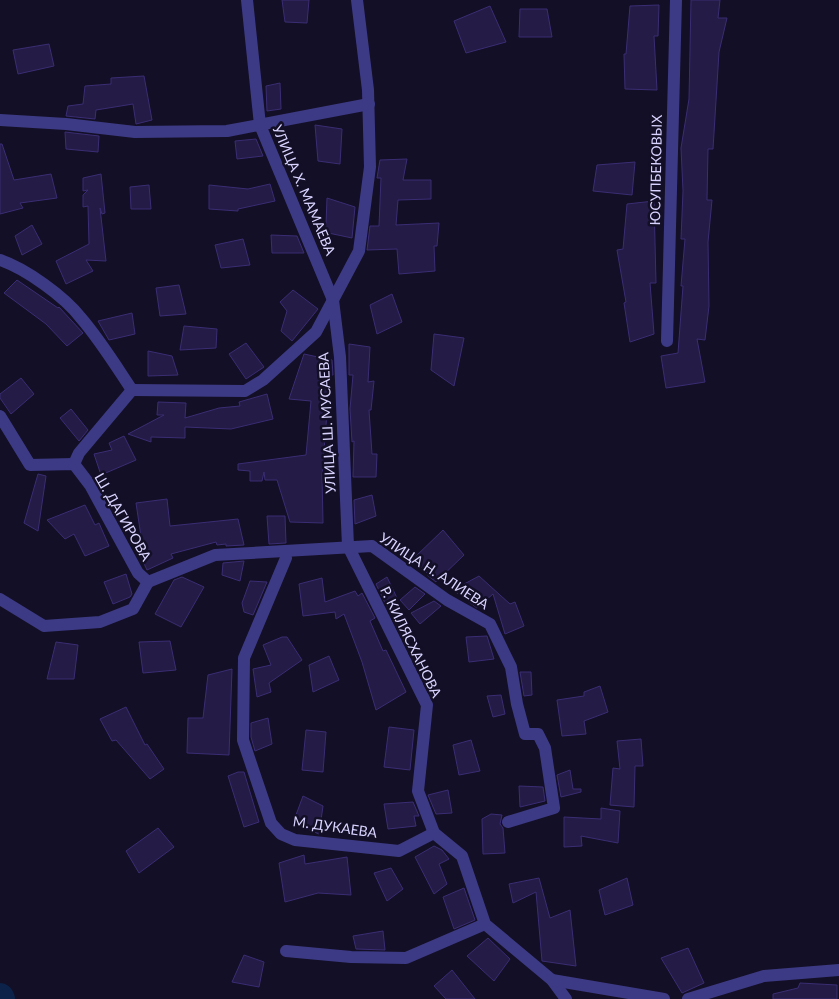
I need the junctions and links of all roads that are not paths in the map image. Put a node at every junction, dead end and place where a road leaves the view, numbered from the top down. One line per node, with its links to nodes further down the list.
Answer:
1 (247, 0): 6 (street, УЛИЦА Х. МАМАЕВА)
2 (357, 0): 4 (street)
3 (676, 0): 9 (street, ЮСУПБЕКОВЫХ)
4 (369, 104): 6 (street); 8 (street)
5 (0, 120): 6 (street)
6 (260, 125): 8 (street, УЛИЦА Х. МАМАЕВА)
7 (0, 260): 10 (street)
8 (333, 300): 10 (street); 13 (street, УЛИЦА Ш. МУСАЕВА)
9 (667, 341)
10 (132, 390): 12 (street)
11 (0, 416): 12 (street)
12 (74, 464): 15 (street, Ш. ДАГИРОВА)
13 (348, 546): 15 (street); 17 (street, УЛИЦА Н. АЛИЕВА); 18 (street, Р. КИЛЯСХАНОВА)
14 (286, 558): 18 (street, М. ДУКАЕВА)
15 (148, 582): 16 (street)
16 (0, 598)
17 (508, 822)
18 (434, 833): 19 (street, Р. КИЛЯСХАНОВА)
19 (485, 924): 20 (street); 22 (street)
20 (286, 951)
21 (839, 970): 25 (street)
22 (552, 980): 23 (street); 24 (street)
23 (566, 999)
24 (664, 999)
25 (688, 999)

